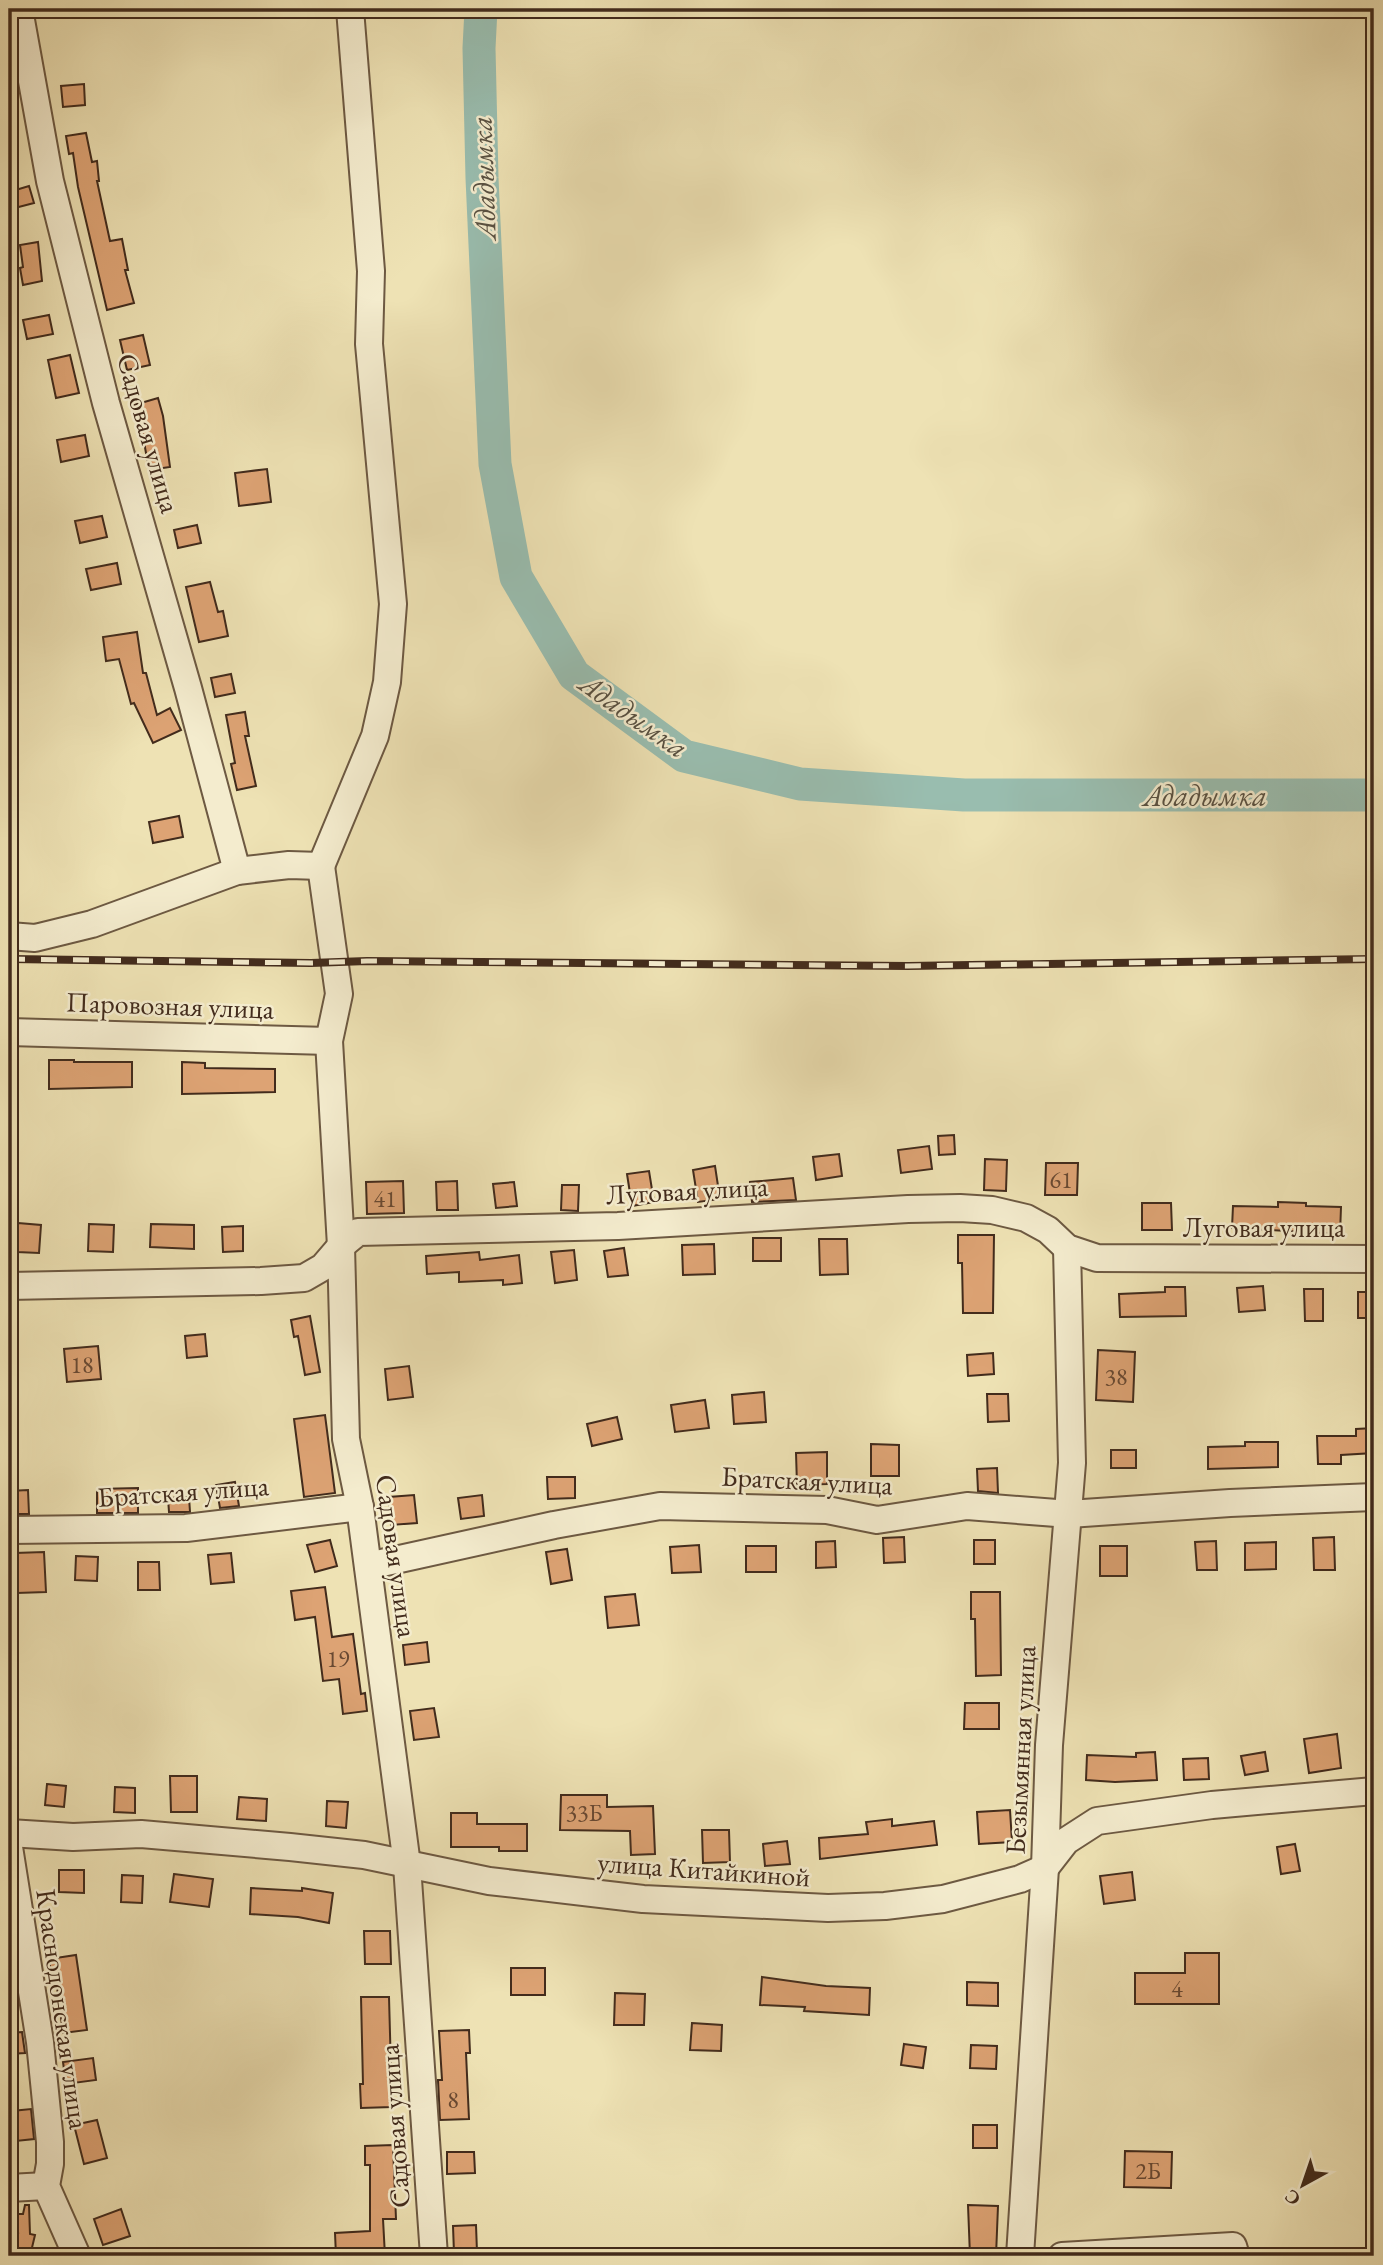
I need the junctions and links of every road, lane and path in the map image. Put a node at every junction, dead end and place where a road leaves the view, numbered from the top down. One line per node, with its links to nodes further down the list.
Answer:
1 (19, 9): 4 (street, Садовая улица)
2 (350, 9): 3 (street)
3 (321, 866): 4 (street); 7 (street, Садовая улица)
4 (237, 871): 5 (street)
5 (9, 936)
6 (9, 1032): 7 (street, Паровозная улица)
7 (329, 1041): 8 (street, Садовая улица)
8 (341, 1246): 9 (street, Луговая улица); 11 (street, Луговая улица); 13 (street, Садовая улица)
9 (1067, 1248): 10 (street, Луговая улица); 14 (street, Безымянная улица)
10 (1374, 1259)
11 (9, 1286)
12 (1374, 1496): 14 (street, Братская улица)
13 (360, 1507): 15 (street, Братская улица); 16 (street, Садовая улица)
14 (1069, 1514): 16 (street, Братская улица); 21 (street, Безымянная улица)
15 (9, 1530)
16 (368, 1566): 20 (street, Садовая улица)
17 (1374, 1791): 21 (street, улица Китайкиной)
18 (9, 1833): 20 (street, улица Китайкиной)
19 (9, 1847): 22 (street, Краснодонская улица)
20 (407, 1865): 21 (street, улица Китайкиной); 25 (street, Садовая улица)
21 (1045, 1868): 26 (street, Безымянная улица)
22 (46, 2186): 23 (street); 24 (street, Краснодонская улица)
23 (9, 2188)
24 (77, 2256)
25 (434, 2256)
26 (1020, 2256)
27 (1062, 2256): 28 (street)
28 (1236, 2256)

